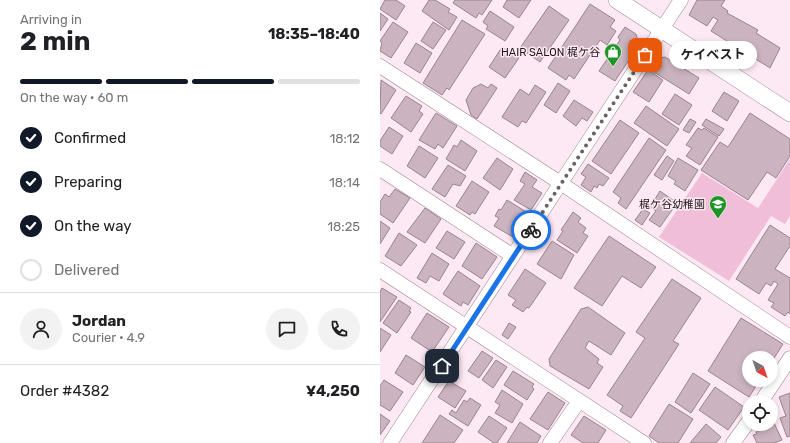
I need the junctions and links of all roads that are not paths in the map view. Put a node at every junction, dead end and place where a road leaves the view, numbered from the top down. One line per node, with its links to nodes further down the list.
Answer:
1 (618, 0): 3 (street)
2 (681, 0): 3 (street)
3 (662, 30): 5 (street); 7 (street)
4 (380, 66): 7 (street)
5 (790, 113)
6 (380, 169): 8 (street)
7 (562, 184): 8 (street); 11 (street)
8 (513, 256): 10 (street)
9 (380, 270): 10 (street)
10 (468, 328): 14 (street); 16 (street)
11 (790, 337)
12 (790, 358): 13 (street)
13 (766, 395)
14 (579, 401): 17 (street); 18 (street)
15 (742, 431): 19 (street)
16 (390, 443)
17 (550, 443)
18 (644, 443)
19 (733, 443)

